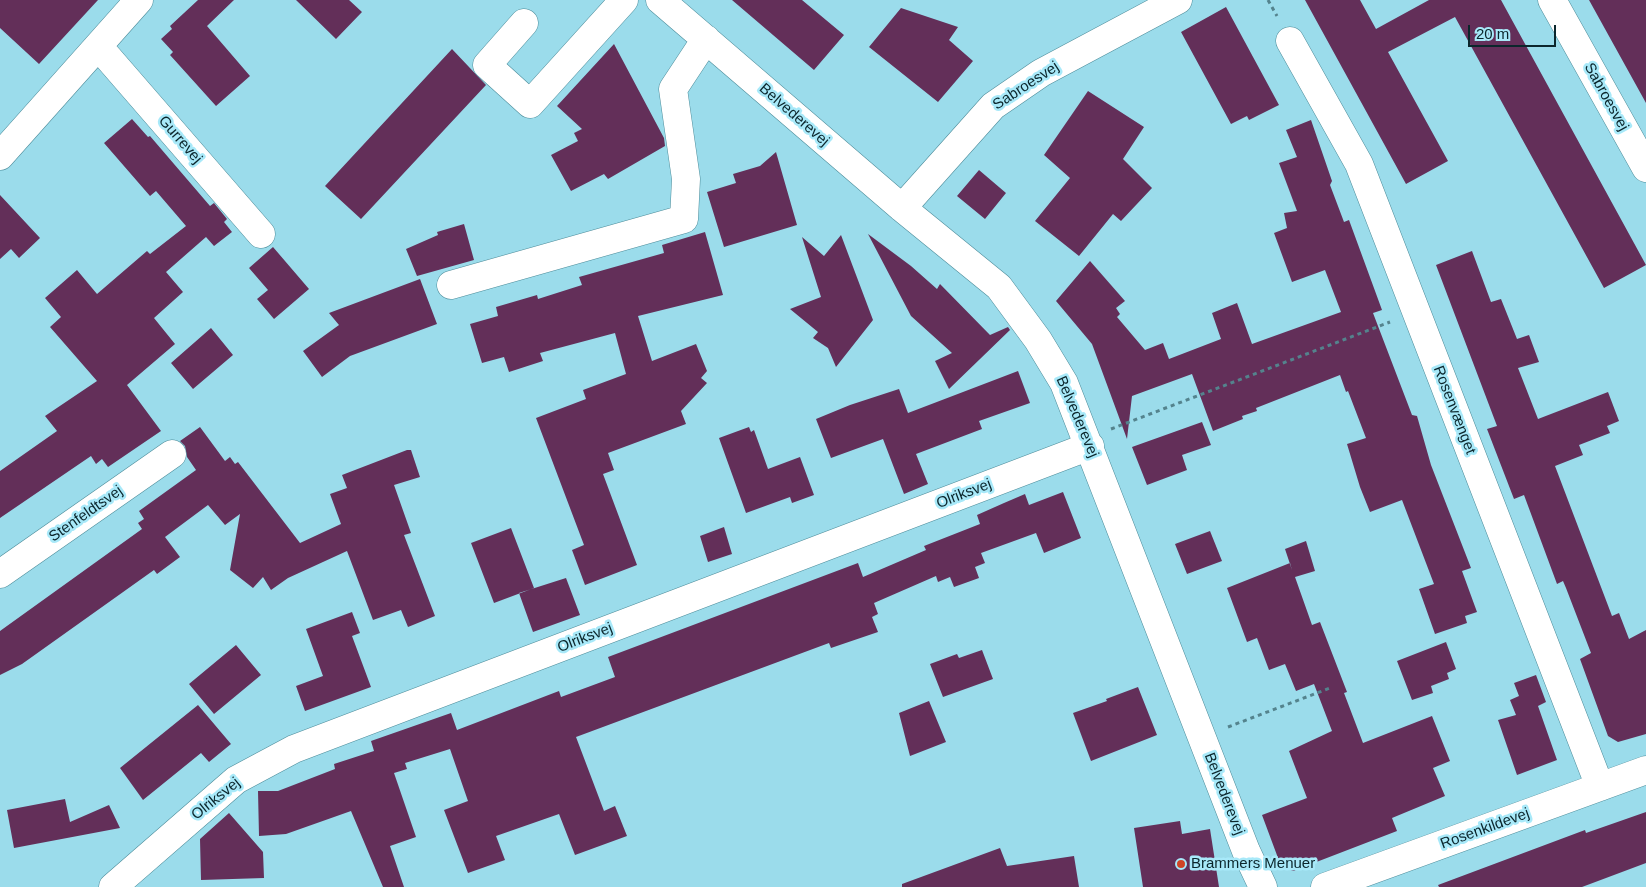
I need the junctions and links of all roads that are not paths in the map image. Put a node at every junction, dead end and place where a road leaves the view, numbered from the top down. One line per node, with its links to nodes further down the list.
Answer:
1 (139, 0): 9 (street)
2 (624, 0): 6 (street)
3 (660, 0): 7 (street, Belvederevej)
4 (1178, 0): 12 (street, Sabroesvej)
5 (1552, 0): 11 (street, Sabroesvej)
6 (524, 24)
7 (706, 39): 12 (street, Belvederevej); 14 (street)
8 (1290, 41): 19 (street, Rosenvænget)
9 (98, 46): 10 (street); 13 (street, Gurrevej)
10 (0, 156)
11 (1646, 168)
12 (902, 208): 15 (street, Belvederevej)
13 (262, 234)
14 (451, 285)
15 (1088, 442): 20 (street, Olriksvej); 21 (street, Belvederevej)
16 (172, 454): 17 (street, Stenfeldtsvej)
17 (0, 574)
18 (1646, 770): 19 (street, Rosenkildevej)
19 (1600, 787): 22 (street, Rosenkildevej)
20 (113, 887)
21 (1263, 887)
22 (1325, 887)

